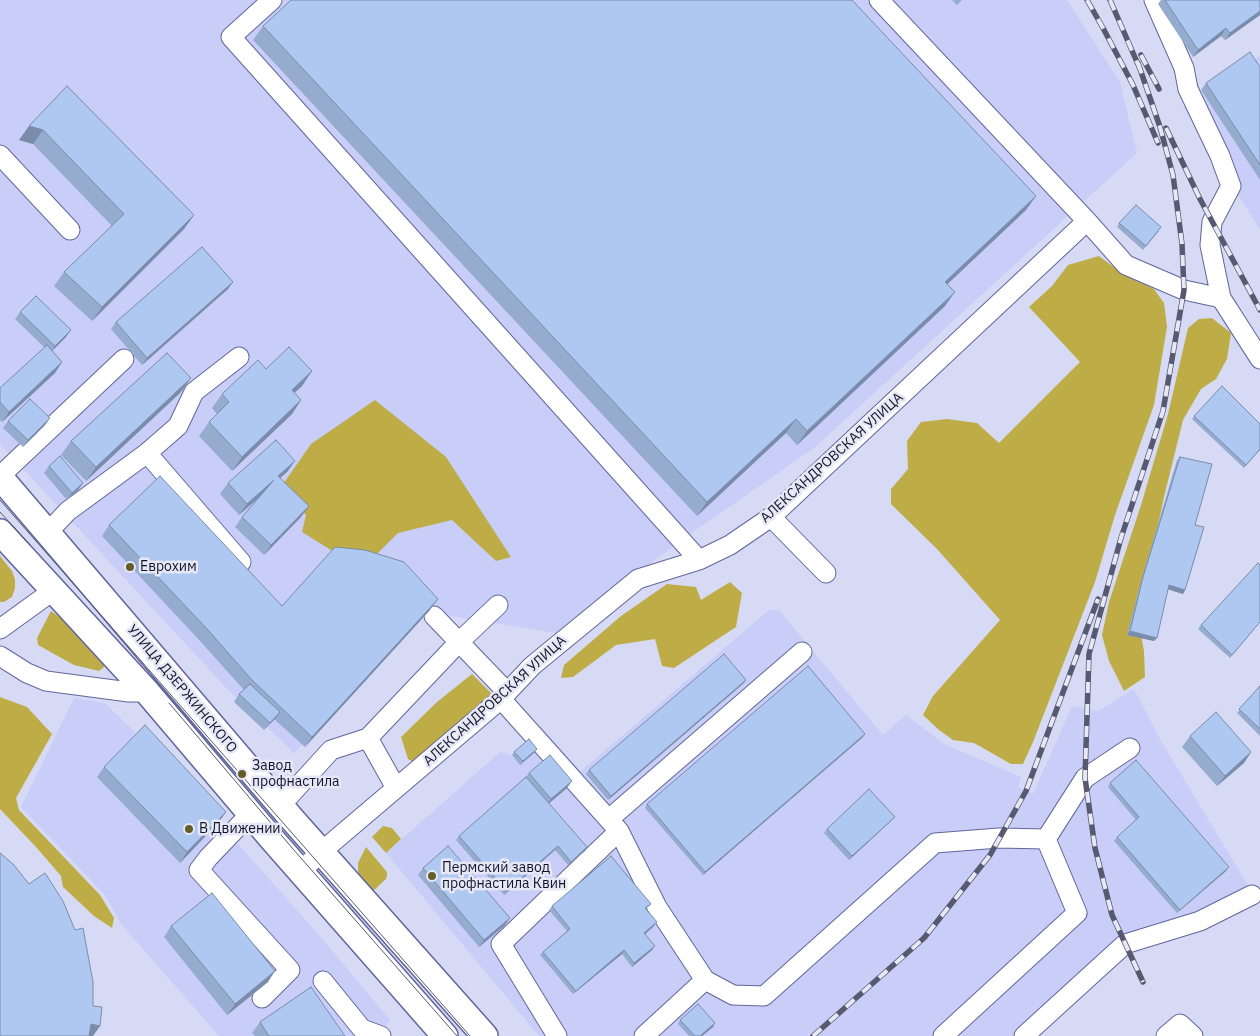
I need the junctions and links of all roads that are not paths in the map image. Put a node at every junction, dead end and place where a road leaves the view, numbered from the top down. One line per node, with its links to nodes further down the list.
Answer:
1 (272, 0): 16 (street)
2 (879, 0): 5 (street)
3 (1154, 0): 7 (street)
4 (0, 155): 6 (street)
5 (1087, 220): 7 (street); 13 (street, АЛЕКСАНДРОВСКАЯ УЛИЦА)
6 (70, 230)
7 (1221, 298): 10 (street)
8 (238, 357): 11 (street)
9 (124, 359): 12 (street)
10 (1260, 359)
11 (146, 452): 15 (street); 17 (street)
12 (0, 476): 15 (main road, УЛИЦА ДЗЕРЖИНСКОГО)
13 (771, 517): 16 (street, АЛЕКСАНДРОВСКАЯ УЛИЦА); 18 (street)
14 (0, 532): 19 (main road, УЛИЦА ДЗЕРЖИНСКОГО)
15 (48, 532): 31 (main road, УЛИЦА ДЗЕРЖИНСКОГО)
16 (699, 560): 27 (street, АЛЕКСАНДРОВСКАЯ УЛИЦА)
17 (241, 562)
18 (826, 573)
19 (54, 590): 22 (street); 26 (main road, УЛИЦА ДЗЕРЖИНСКОГО)
20 (498, 605): 23 (street)
21 (434, 616): 23 (street)
22 (0, 629)
23 (459, 642): 27 (street); 28 (street)
24 (802, 652): 33 (street)
25 (0, 656): 26 (street)
26 (147, 692): 32 (main road, УЛИЦА ДЗЕРЖИНСКОГО)
27 (504, 695): 30 (street, АЛЕКСАНДРОВСКАЯ УЛИЦА); 33 (street)
28 (368, 738): 30 (street); 31 (street)
29 (1130, 748): 34 (street)
30 (396, 788): 35 (street, АЛЕКСАНДРОВСКАЯ УЛИЦА)
31 (281, 805): 35 (main road, УЛИЦА ДЗЕРЖИНСКОГО)
32 (251, 813): 36 (main road, УЛИЦА ДЗЕРЖИНСКОГО); 40 (street)
33 (614, 825): 38 (street); 44 (street)
34 (1046, 839): 38 (street); 46 (street)
35 (321, 852): 36 (street, АЛЕКСАНДРОВСКАЯ УЛИЦА); 41 (main road, УЛИЦА ДЗЕРЖИНСКОГО)
36 (301, 871): 43 (main road, УЛИЦА ДЗЕРЖИНСКОГО)
37 (1252, 895): 47 (street)
38 (705, 980): 45 (street)
39 (323, 981): 42 (street)
40 (262, 998)
41 (477, 1033)
42 (381, 1036)
43 (445, 1036)
44 (557, 1036)
45 (644, 1036)
46 (943, 1036)
47 (1024, 1036)
48 (1166, 1036): 49 (street)
49 (1193, 1036)

